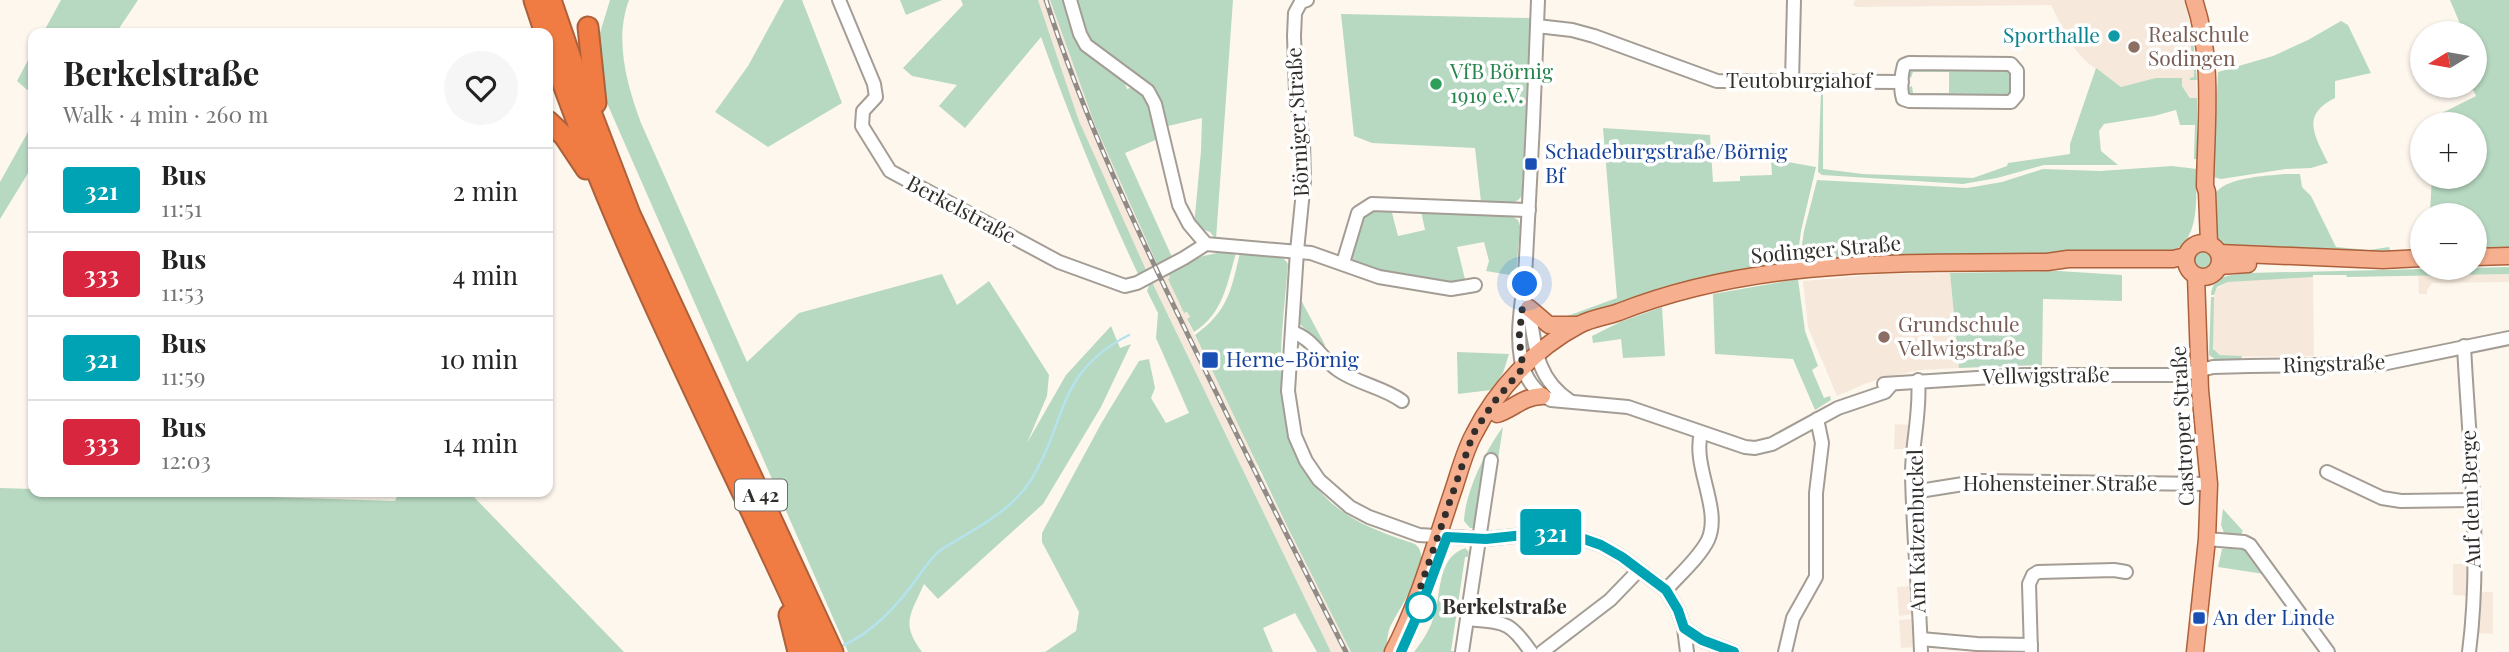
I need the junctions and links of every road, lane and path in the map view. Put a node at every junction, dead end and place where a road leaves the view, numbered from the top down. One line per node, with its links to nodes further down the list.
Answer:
1 (534, 0): 11 (highway)
2 (551, 0): 16 (highway, A 42)
3 (839, 0): 18 (street, Berkelstraße)
4 (1070, 0): 18 (street)
5 (1307, 0): 19 (street, Börniger Straße)
6 (1538, 0): 9 (street)
7 (1794, 0): 13 (street)
8 (2194, 0): 24 (main road, Castroper Straße)
9 (1537, 26): 13 (street, Teutoburgiahof); 17 (street)
10 (588, 27): 16 (highway)
11 (543, 28)
12 (553, 55): 20 (highway, A 42)
13 (1793, 81): 14 (street, Teutoburgiahof)
14 (1902, 82): 14 (street, Teutoburgiahof)
15 (553, 126): 20 (highway)
16 (613, 172): 58 (highway, A 42)
17 (1529, 210): 25 (street); 26 (street)
18 (1206, 244): 19 (street)
19 (1297, 251): 25 (street); 31 (street)
20 (630, 253): 58 (highway, A 42)
21 (2509, 256): 22 (main road)
22 (2487, 257)
23 (2410, 259): 24 (main road, Sodinger Straße)
24 (2203, 260): 29 (main road, Sodinger Straße); 36 (main road, Castroper Straße)
25 (1343, 263): 27 (street)
26 (1525, 284): 28 (street); 35 (street)
27 (1475, 285)
28 (1529, 308): 30 (main road); 34 (street)
29 (1614, 314): 30 (main road, Sodinger Straße); 34 (main road, Sodinger Straße)
30 (1578, 326): 34 (main road, Sodinger Straße)
31 (1292, 332): 39 (street); 49 (street)
32 (2509, 338): 33 (street, Ringstraße)
33 (2464, 346): 36 (street, Ringstraße); 48 (street, Auf dem Berge)
34 (1538, 359): 35 (main road, Sodinger Straße); 40 (street)
35 (1524, 371): 38 (street); 41 (main road, Sodinger Straße); 49 (main road, Sodinger Straße)
36 (2199, 372): 37 (street, Vellwigstraße); 46 (main road, Castroper Straße)
37 (1918, 380): 42 (street, Vellwigstraße); 47 (street, Am Katzenbuckel)
38 (1542, 396): 40 (street, Vellwigstraße); 41 (main road)
39 (1402, 401)
40 (1571, 401): 43 (street, Vellwigstraße)
41 (1497, 414): 49 (main road, Sodinger Straße)
42 (1817, 419): 43 (street, Vellwigstraße); 67 (street)
43 (1701, 433): 54 (street)
44 (1491, 460): 50 (street)
45 (2327, 472): 48 (street)
46 (2209, 484): 47 (street, Hohensteiner Straße); 51 (main road, Castroper Straße)
47 (1913, 492): 57 (street, Am Katzenbuckel)
48 (2471, 500): 70 (street, Auf dem Berge)
49 (1443, 537): 50 (street); 60 (main road, Sodinger Straße); 61 (main road, Sodinger Straße)
50 (1479, 539): 52 (street); 55 (street)
51 (2207, 539): 68 (main road, Castroper Straße); 69 (street)
52 (1639, 570): 54 (street); 64 (street)
53 (2126, 572): 59 (street, Am Katzenbuckel)
54 (1666, 590): 56 (street)
55 (1467, 619): 62 (street); 63 (street)
56 (1684, 628): 65 (street); 66 (street)
57 (1921, 645): 59 (street, Am Katzenbuckel)
58 (818, 649)
59 (2031, 649)
60 (1394, 652)
61 (1401, 652)
62 (1462, 652)
63 (1531, 652)
64 (1542, 652)
65 (1686, 652)
66 (1734, 652)
67 (1785, 652)
68 (2195, 652)
69 (2328, 652)
70 (2469, 652)

